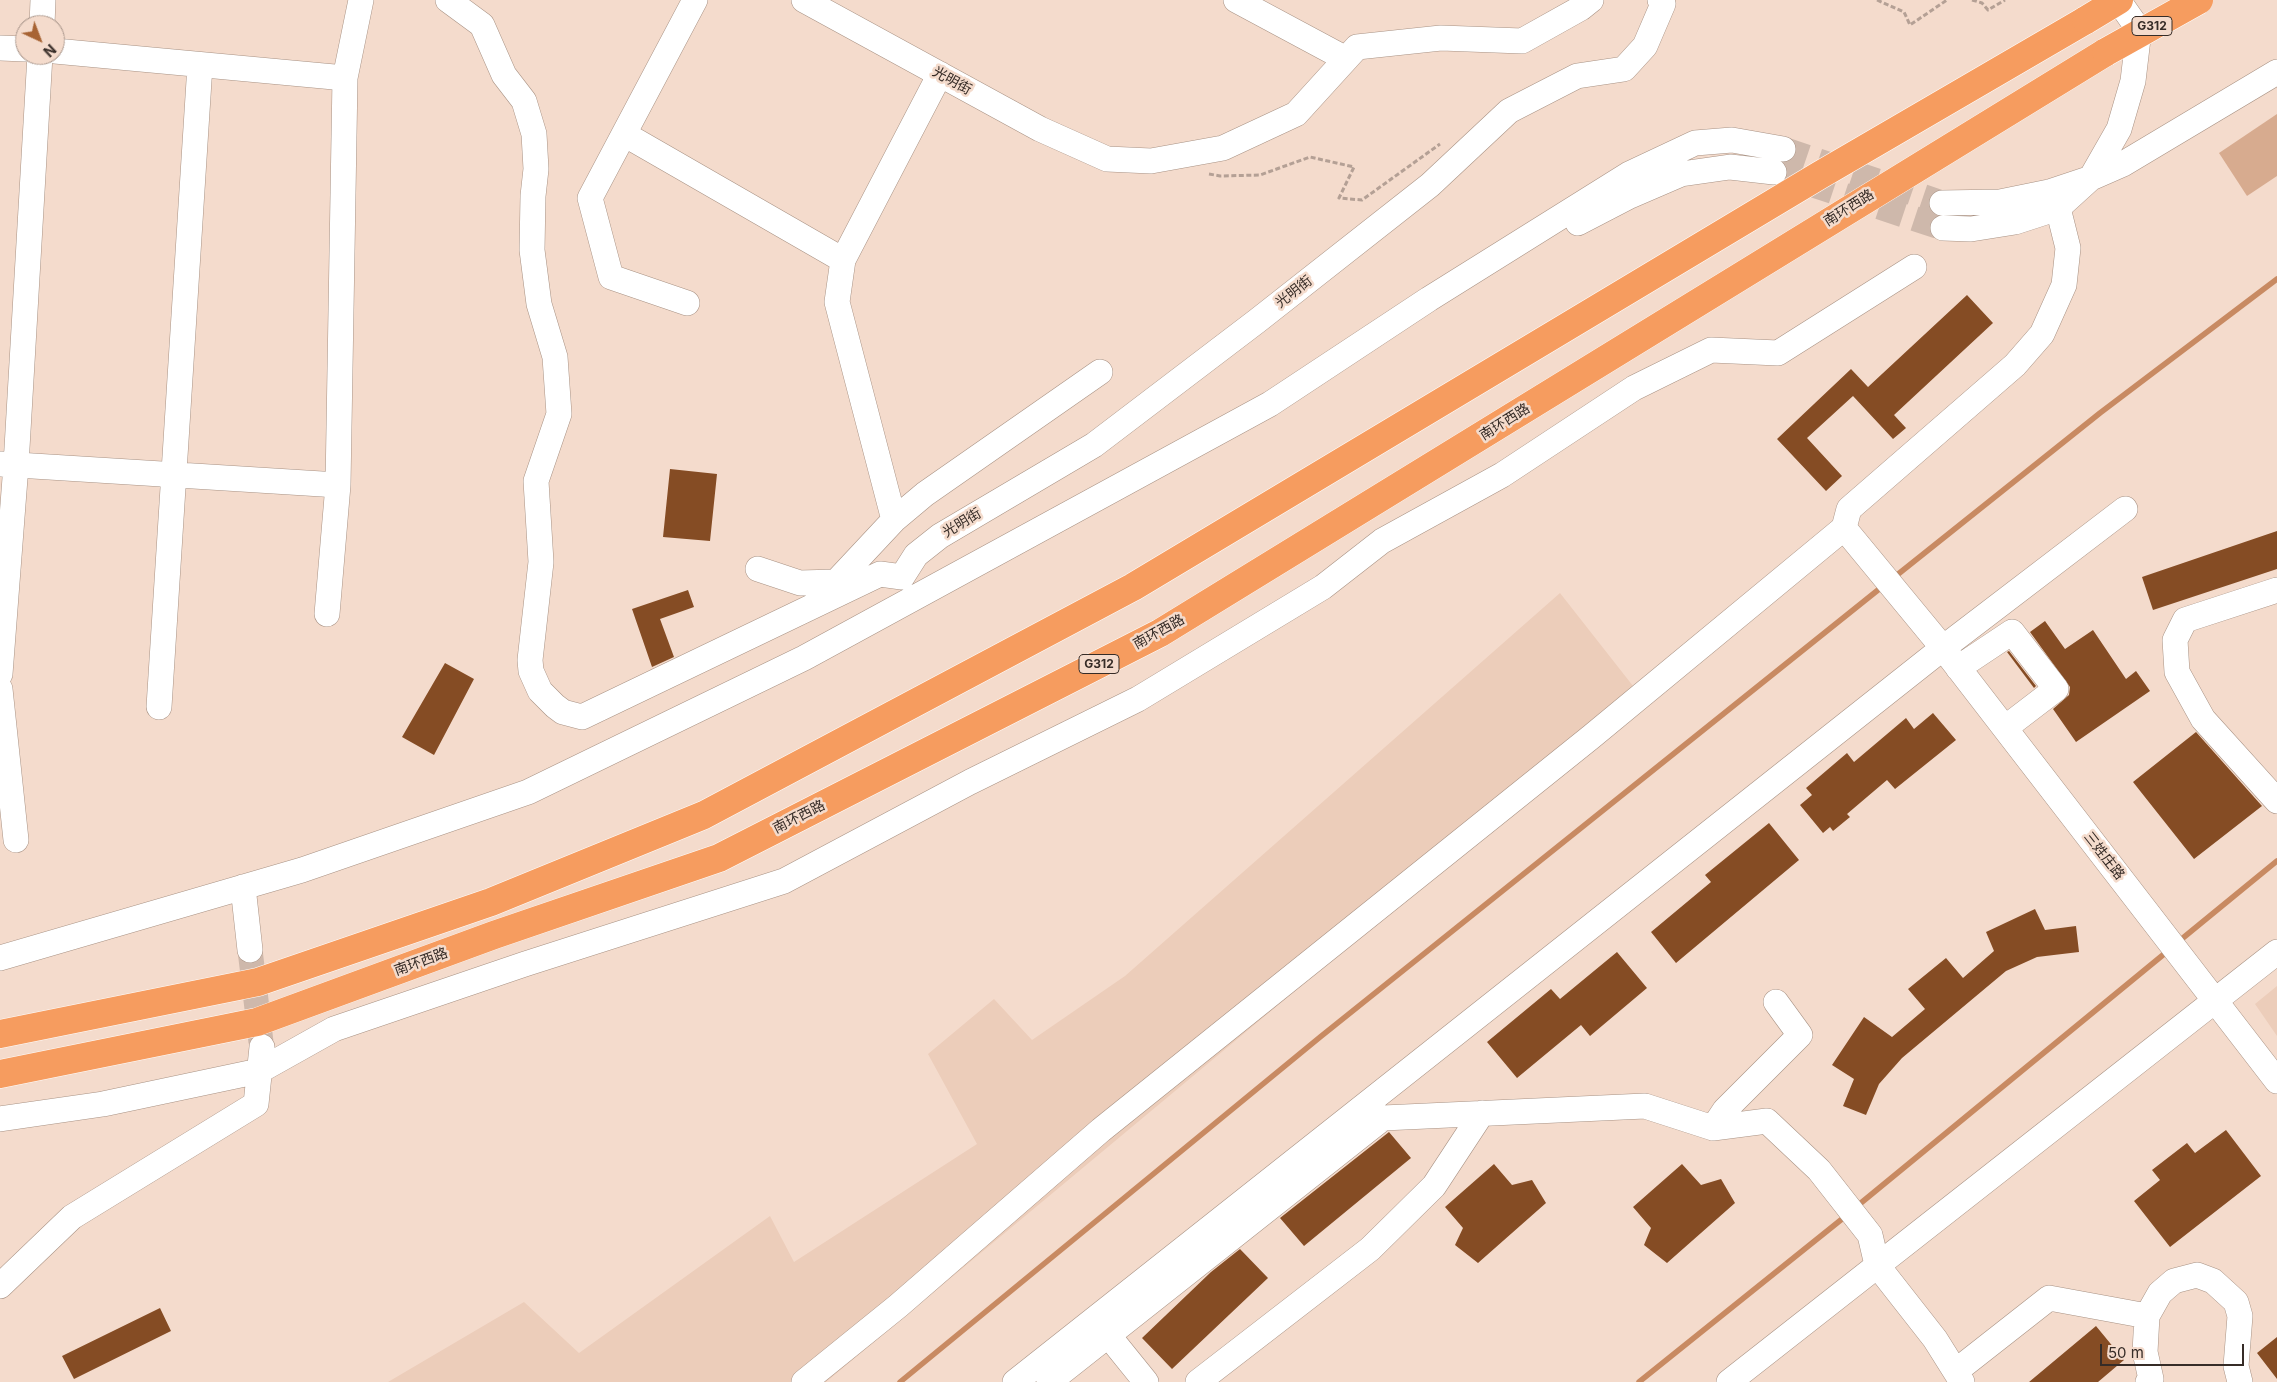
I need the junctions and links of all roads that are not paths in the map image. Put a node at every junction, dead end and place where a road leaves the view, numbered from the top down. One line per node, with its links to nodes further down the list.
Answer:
1 (43, 0): 11 (street)
2 (362, 0): 20 (street)
3 (448, 0): 40 (street)
4 (695, 0): 21 (street)
5 (804, 0): 19 (street, 光明街)
6 (1236, 0): 15 (street)
7 (1591, 0): 15 (street, 光明街)
8 (1660, 0): 41 (street, 光明街)
9 (2119, 0): 24 (street); 58 (highway, bridge)
10 (2199, 0): 60 (highway, 南环西路 / G312, bridge)
11 (42, 15)
12 (0, 48): 13 (street)
13 (15, 49)
14 (65, 52): 17 (street)
15 (1346, 59): 19 (street, 光明街)
16 (39, 65): 33 (street)
17 (200, 65): 20 (street); 34 (street)
18 (2277, 72): 24 (street)
19 (940, 74): 28 (street)
20 (345, 78): 35 (street)
21 (624, 134): 28 (street); 31 (street)
22 (1783, 149): 30 (street)
23 (1774, 172): 30 (street)
24 (2091, 178): 25 (street)
25 (2054, 200): 26 (street); 27 (street); 38 (street)
26 (1942, 203)
27 (1942, 228)
28 (843, 260): 37 (street)
29 (1914, 267): 59 (street)
30 (1429, 299): 41 (street)
31 (688, 303)
32 (1100, 372): 37 (street)
33 (8, 465): 34 (street); 46 (street)
34 (174, 475): 35 (street); 48 (street)
35 (338, 485): 43 (street)
36 (2125, 509): 44 (street)
37 (894, 520): 40 (street)
38 (1849, 535): 44 (street, 三姓庄路); 70 (street)
39 (758, 569): 40 (street)
40 (838, 588): 41 (street)
41 (906, 588): 52 (street)
42 (2277, 590): 50 (street)
43 (327, 614)
44 (1936, 641): 45 (street, 三姓庄路); 71 (street)
45 (1958, 668): 49 (street, 三姓庄路); 49 (street)
46 (0, 674)
47 (0, 689): 51 (street)
48 (159, 707)
49 (2005, 728): 56 (street, 三姓庄路)
50 (2277, 801)
51 (16, 840)
52 (243, 887): 53 (street); 55 (street)
53 (250, 950)
54 (2277, 952): 56 (street)
55 (0, 958)
56 (2216, 1000): 61 (street, 三姓庄路); 65 (street)
57 (1776, 1002): 64 (street)
58 (0, 1034)
59 (261, 1059): 63 (street); 66 (street)
60 (0, 1074)
61 (2277, 1081)
62 (1482, 1113): 64 (street); 68 (street); 74 (street)
63 (0, 1119)
64 (1713, 1128): 65 (street)
65 (1877, 1266): 69 (street); 75 (street)
66 (0, 1286)
67 (2147, 1316): 69 (street); 76 (street); 77 (street)
68 (1108, 1335): 72 (street); 73 (street)
69 (1959, 1376)
70 (804, 1382)
71 (1015, 1382)
72 (1049, 1382)
73 (1146, 1382)
74 (1198, 1382)
75 (1729, 1382)
76 (2148, 1382)
77 (2240, 1382)

